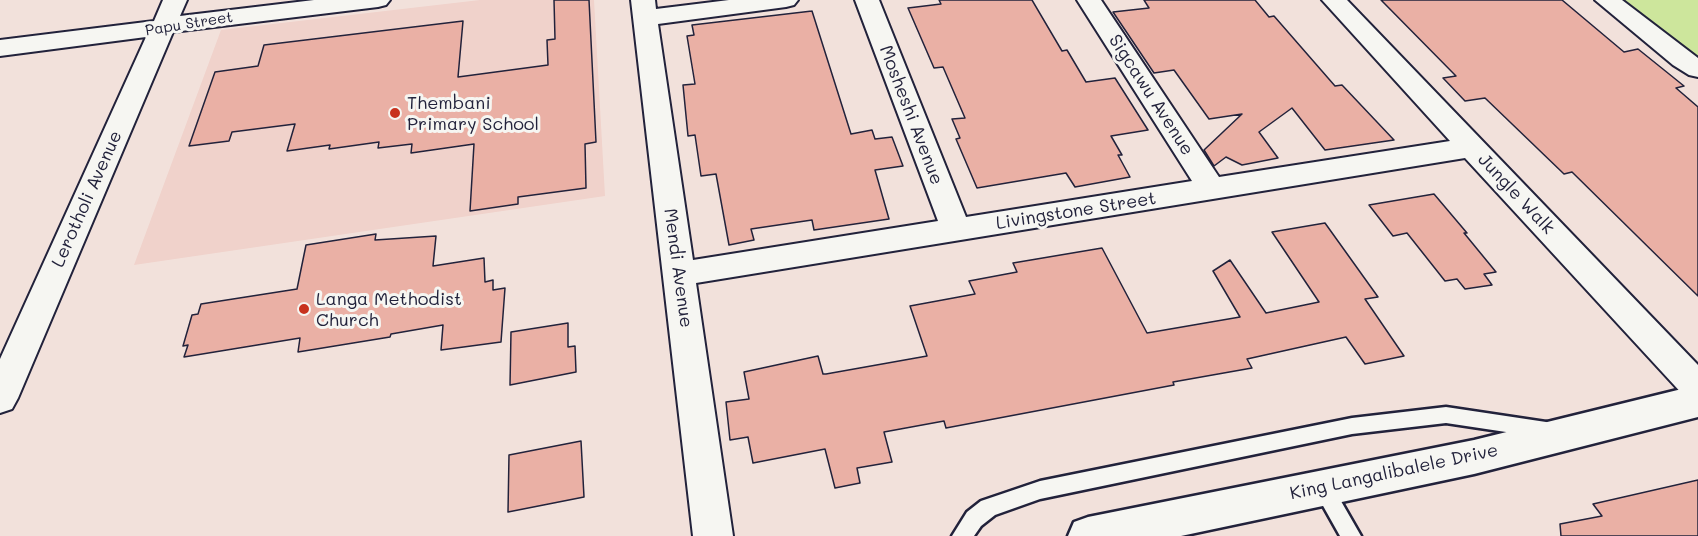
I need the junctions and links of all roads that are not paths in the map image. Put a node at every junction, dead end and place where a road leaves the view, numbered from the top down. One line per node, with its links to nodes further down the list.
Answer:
1 (175, 0): 9 (street, Lerotholi Avenue)
2 (378, 0): 9 (street, Papu Street)
3 (786, 0): 8 (street)
4 (867, 0): 14 (street, Mosheshi Avenue)
5 (1089, 0): 13 (street, Sigcawu Avenue)
6 (1334, 0): 12 (street, Jungle Walk)
7 (1607, 0): 11 (street)
8 (644, 9): 15 (street, Mendi Avenue)
9 (163, 27): 10 (street, Papu Street); 17 (street, Lerotholi Avenue)
10 (0, 48)
11 (1698, 69)
12 (1473, 147): 13 (street, Livingstone Street); 16 (street, Jungle Walk)
13 (1212, 189): 14 (street, Livingstone Street)
14 (956, 230): 15 (street, Livingstone Street)
15 (679, 274): 21 (street, Mendi Avenue)
16 (1698, 388)
17 (0, 398)
18 (1698, 401): 19 (street, King Langalibalele Drive)
19 (1568, 434): 20 (street, King Langalibalele Drive); 22 (lane)
20 (1323, 488): 23 (street, King Langalibalele Drive); 24 (lane)
21 (713, 536)
22 (962, 536)
23 (1088, 536)
24 (1351, 536)

